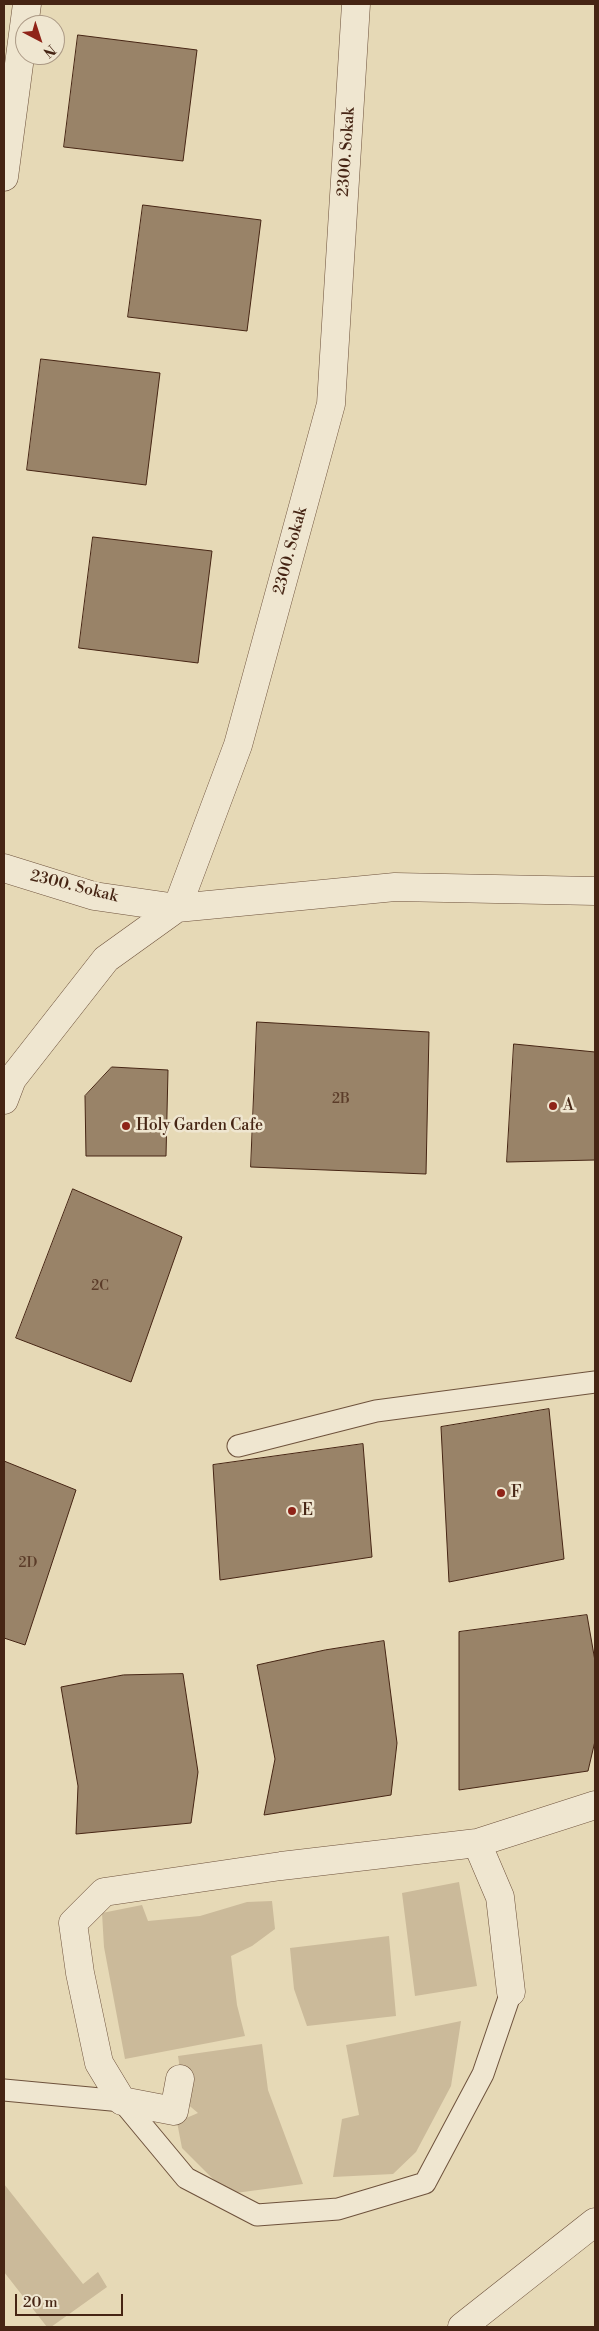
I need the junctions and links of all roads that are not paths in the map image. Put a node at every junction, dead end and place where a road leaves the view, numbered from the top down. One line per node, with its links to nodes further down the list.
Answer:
1 (27, 4): 3 (street)
2 (356, 4): 6 (street, 2300. Sokak)
3 (4, 178)
4 (4, 868): 6 (street, 2300. Sokak)
5 (595, 891): 6 (street)
6 (177, 908): 7 (street)
7 (4, 1100)
8 (595, 1382): 9 (lane)
9 (238, 1446)
10 (595, 1805): 11 (street)
11 (477, 1843): 12 (street); 15 (street)
12 (511, 1992): 15 (lane)
13 (180, 2079): 15 (street)
14 (4, 2090): 15 (lane)
15 (122, 2102)
16 (595, 2222): 17 (street)
17 (462, 2327)

